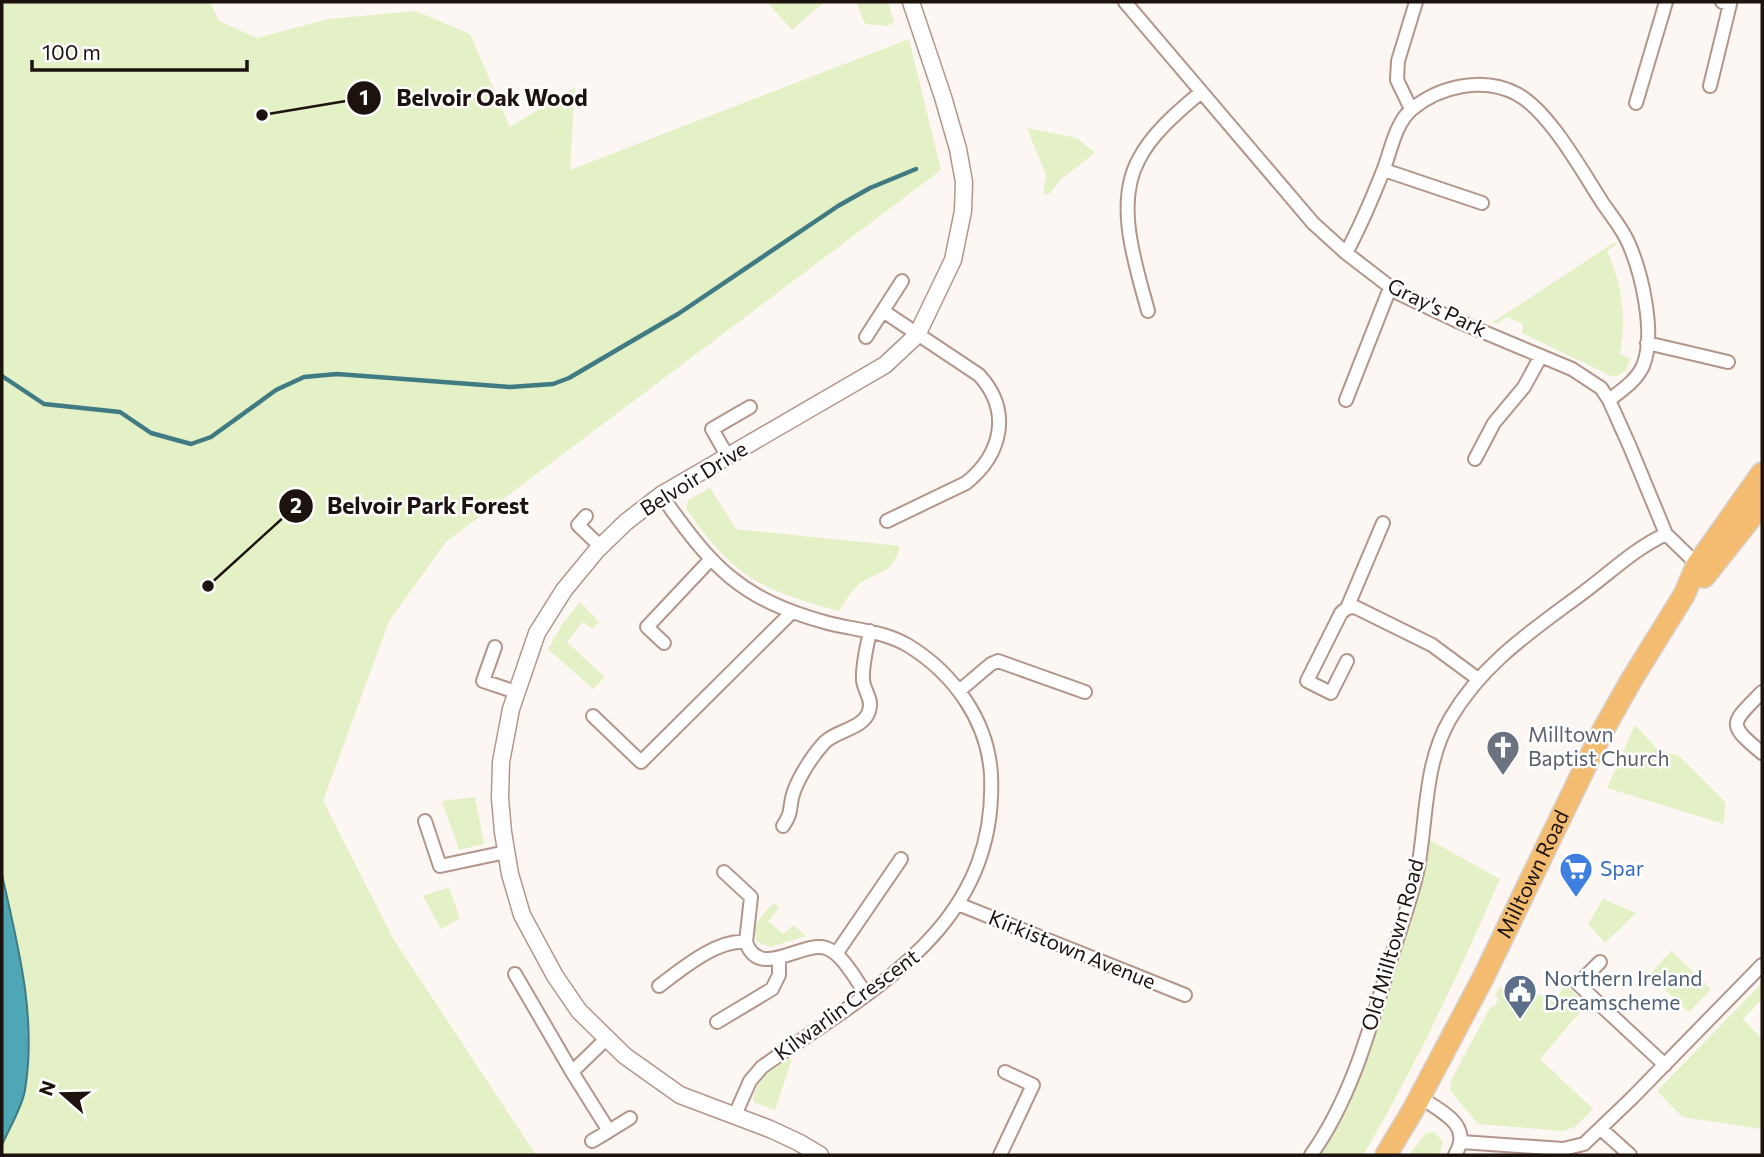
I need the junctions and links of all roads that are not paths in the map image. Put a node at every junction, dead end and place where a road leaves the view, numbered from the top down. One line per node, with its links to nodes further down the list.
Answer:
1 (911, 2): 17 (street, Belvoir Drive)
2 (1125, 2): 7 (street, Gray's Park)
3 (1416, 2): 9 (street)
4 (1666, 2): 8 (street)
5 (1722, 2): 6 (street)
6 (1710, 86)
7 (1201, 92): 12 (street, Gray's Park); 16 (street)
8 (1636, 103)
9 (1411, 109): 10 (street); 19 (street)
10 (1384, 170): 11 (street); 12 (street)
11 (1482, 203)
12 (1346, 254): 14 (street, Gray's Park)
13 (902, 281): 15 (street)
14 (1390, 288): 20 (street, Gray's Park); 22 (street)
15 (883, 311): 17 (street); 18 (street)
16 (1148, 311)
17 (917, 335): 25 (street, Belvoir Drive); 31 (street)
18 (866, 337)
19 (1647, 343): 21 (street); 23 (street)
20 (1541, 356): 23 (street, Gray's Park); 26 (street)
21 (1728, 362)
22 (1346, 400)
23 (1609, 400): 33 (street, Gray's Park)
24 (750, 407): 25 (street)
25 (728, 457): 28 (street, Belvoir Drive)
26 (1475, 459)
27 (1762, 473): 36 (highway, Milltown Road)
28 (661, 495): 34 (street, Belvoir Drive); 35 (street, Kilwarlin Crescent)
29 (1762, 504): 36 (highway, Milltown Road)
30 (586, 516): 34 (street)
31 (887, 522)
32 (1383, 523): 37 (street)
33 (1665, 534): 36 (street, Gray's Park); 43 (street, Old Milltown Road)
34 (601, 547): 45 (street, Belvoir Drive)
35 (711, 559): 38 (street, Kilwarlin Crescent); 40 (street)
36 (1702, 569): 70 (highway, Milltown Road)
37 (1347, 608): 42 (street); 43 (street)
38 (792, 612): 39 (street, Kilwarlin Crescent); 48 (street)
39 (870, 631): 44 (street, Kilwarlin Crescent); 51 (street)
40 (664, 643)
41 (495, 647): 45 (street)
42 (1348, 661)
43 (1478, 679): 79 (street, Old Milltown Road)
44 (959, 691): 46 (street); 55 (street, Kilwarlin Crescent)
45 (516, 692): 52 (street, Belvoir Drive)
46 (1085, 692)
47 (1762, 692): 49 (street)
48 (593, 716)
49 (1762, 753)
50 (425, 821): 52 (street)
51 (783, 826)
52 (506, 852): 66 (street, Belvoir Drive)
53 (901, 859): 57 (street)
54 (724, 872): 56 (street)
55 (958, 904): 63 (street, Kilwarlin Crescent); 64 (street, Kirkistown Avenue)
56 (746, 942): 58 (street); 62 (street)
57 (836, 954): 58 (street); 63 (street)
58 (779, 958): 65 (street)
59 (1600, 962): 67 (street)
60 (1762, 965): 67 (street)
61 (515, 974): 68 (street)
62 (659, 986)
63 (866, 994): 71 (street, Kilwarlin Crescent)
64 (1185, 995)
65 (717, 1022)
66 (606, 1039): 68 (street); 71 (street, Belvoir Drive)
67 (1665, 1065): 73 (street)
68 (572, 1072): 74 (street)
69 (1005, 1072): 78 (street)
70 (1420, 1097): 76 (street); 80 (highway, Milltown Road)
71 (735, 1115): 77 (street, Belvoir Drive)
72 (630, 1118): 74 (street)
73 (1601, 1129): 76 (street); 82 (street)
74 (609, 1131): 75 (street)
75 (592, 1141)
76 (1461, 1142): 81 (street)
77 (820, 1155)
78 (1000, 1155)
79 (1311, 1155)
80 (1386, 1155)
81 (1455, 1155)
82 (1630, 1155)

